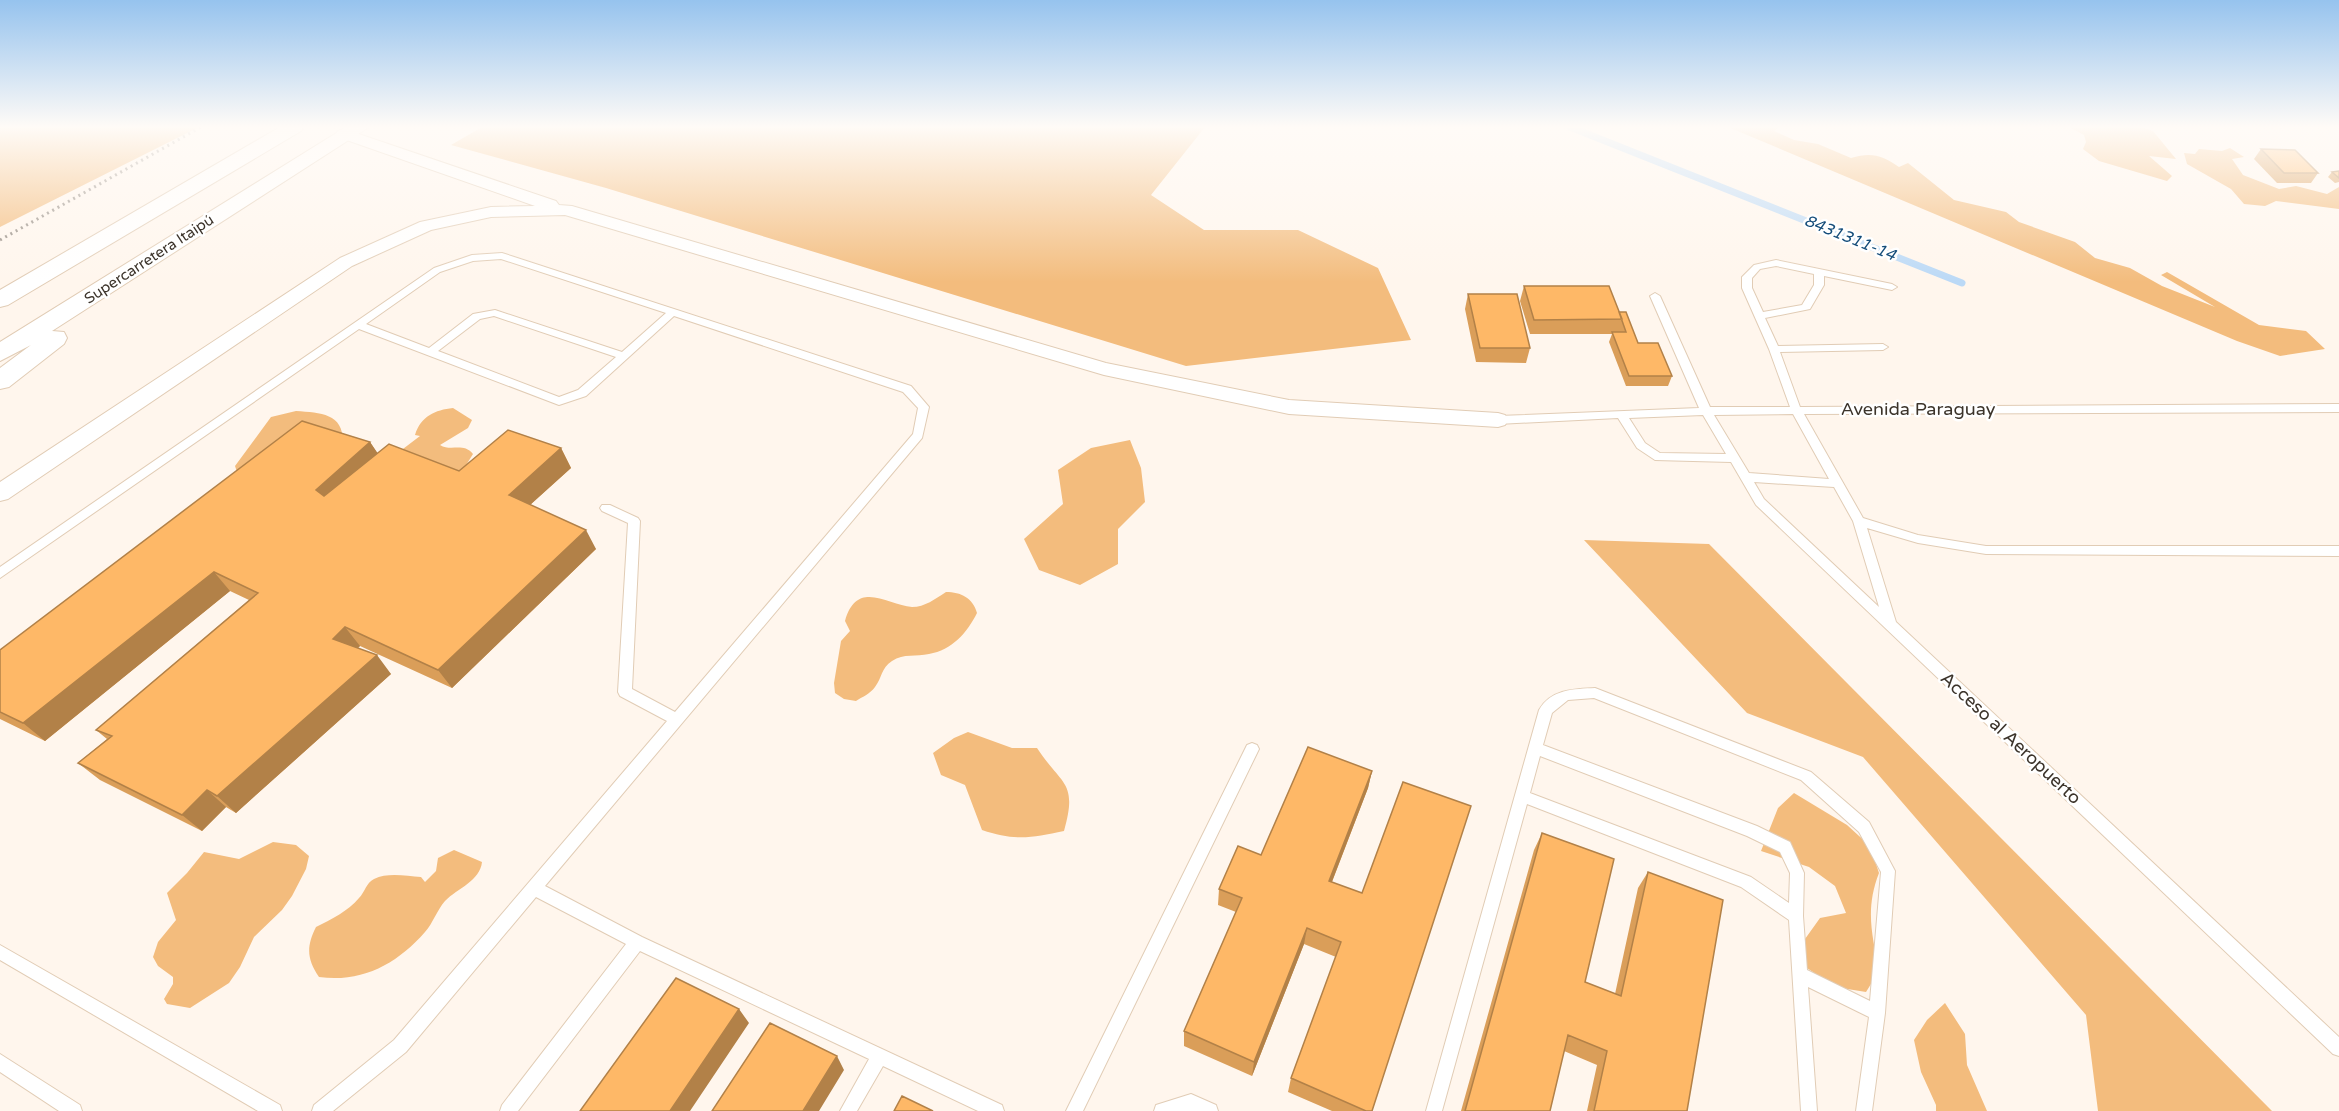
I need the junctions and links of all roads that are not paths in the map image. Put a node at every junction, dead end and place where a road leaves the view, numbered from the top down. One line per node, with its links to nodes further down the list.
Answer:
1 (206, 179): 9 (street)
2 (274, 179): 4 (street, Supercarretera Itaipú)
3 (482, 179): 5 (street)
4 (231, 206): 16 (street, Supercarretera Itaipú); 18 (street)
5 (566, 210): 23 (street); 27 (street)
6 (1819, 272): 7 (lane); 11 (lane); 11 (lane)
7 (1892, 287)
8 (1655, 296): 21 (lane, Acceso al Aeropuerto)
9 (0, 300)
10 (673, 312): 12 (lane); 17 (lane); 33 (lane)
11 (1761, 316): 14 (lane)
12 (358, 325): 15 (lane); 31 (lane)
13 (1883, 347): 14 (lane)
14 (1774, 349): 20 (lane)
15 (429, 352): 17 (lane); 17 (lane)
16 (0, 353)
17 (624, 356)
18 (0, 381)
19 (2339, 408): 20 (lane, Avenida Paraguay)
20 (1796, 410): 21 (lane, Avenida Paraguay); 26 (lane)
21 (1706, 411): 22 (lane, Avenida Paraguay); 24 (lane, Acceso al Aeropuerto)
22 (1622, 415): 23 (lane, Avenida Paraguay); 24 (lane)
23 (1498, 420)
24 (1733, 458): 25 (lane, Acceso al Aeropuerto)
25 (1744, 477): 26 (lane); 32 (lane, Acceso al Aeropuerto)
26 (1835, 483): 29 (lane)
27 (0, 493)
28 (606, 508): 33 (lane)
29 (1859, 521): 30 (lane); 32 (lane)
30 (2339, 551)
31 (0, 573)
32 (1890, 624): 43 (lane, Acceso al Aeropuerto)
33 (677, 720): 37 (lane)
34 (1535, 748): 36 (lane); 38 (lane); 42 (lane)
35 (1252, 749): 52 (lane)
36 (1522, 796): 38 (lane); 55 (lane)
37 (534, 888): 39 (lane); 48 (lane)
38 (1796, 916): 41 (lane)
39 (637, 942): 44 (lane); 49 (lane)
40 (0, 952): 47 (lane)
41 (1799, 974): 42 (lane); 56 (lane)
42 (1877, 1012): 57 (lane)
43 (2339, 1048)
44 (880, 1056): 50 (lane); 51 (lane)
45 (0, 1062): 46 (lane)
46 (74, 1111)
47 (274, 1111)
48 (320, 1111)
49 (508, 1111)
50 (848, 1111)
51 (996, 1111)
52 (1074, 1111)
53 (1162, 1111): 54 (lane)
54 (1210, 1111)
55 (1434, 1111)
56 (1809, 1111)
57 (1864, 1111)

